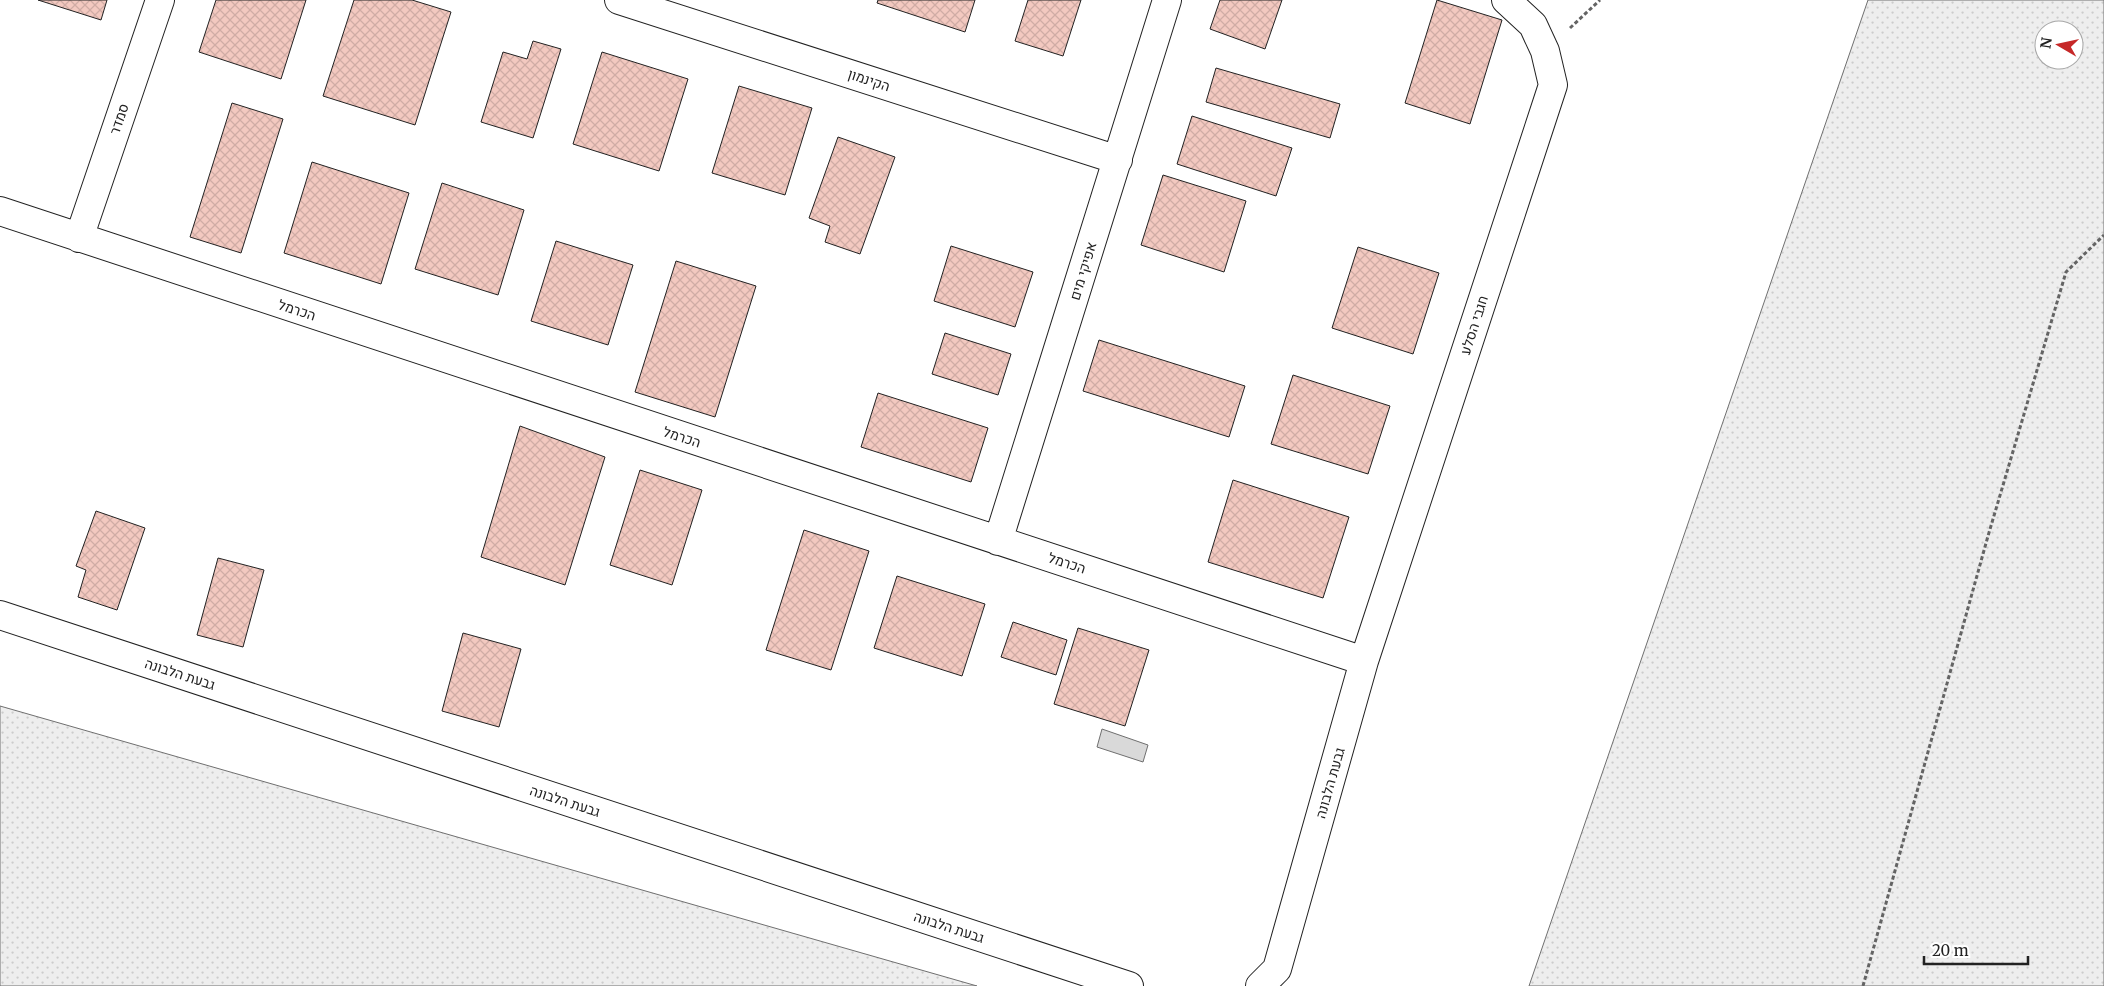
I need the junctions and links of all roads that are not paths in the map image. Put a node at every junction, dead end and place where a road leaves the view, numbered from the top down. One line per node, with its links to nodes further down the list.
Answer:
1 (160, 0): 7 (street, סמדר)
2 (619, 0): 5 (street, הקינמון)
3 (1167, 0): 5 (street, אפיקי מים)
4 (1506, 0): 10 (street, חגבי הסלע)
5 (1118, 160): 8 (street, אפיקי מים)
6 (0, 211): 7 (street, הכרמל)
7 (79, 238): 8 (street, הכרמל)
8 (998, 541): 10 (street, הכרמל)
9 (0, 615): 11 (street, גבעת הלבונה)
10 (1364, 661): 12 (street, גבעת הלבונה)
11 (1129, 986)
12 (1260, 986)

